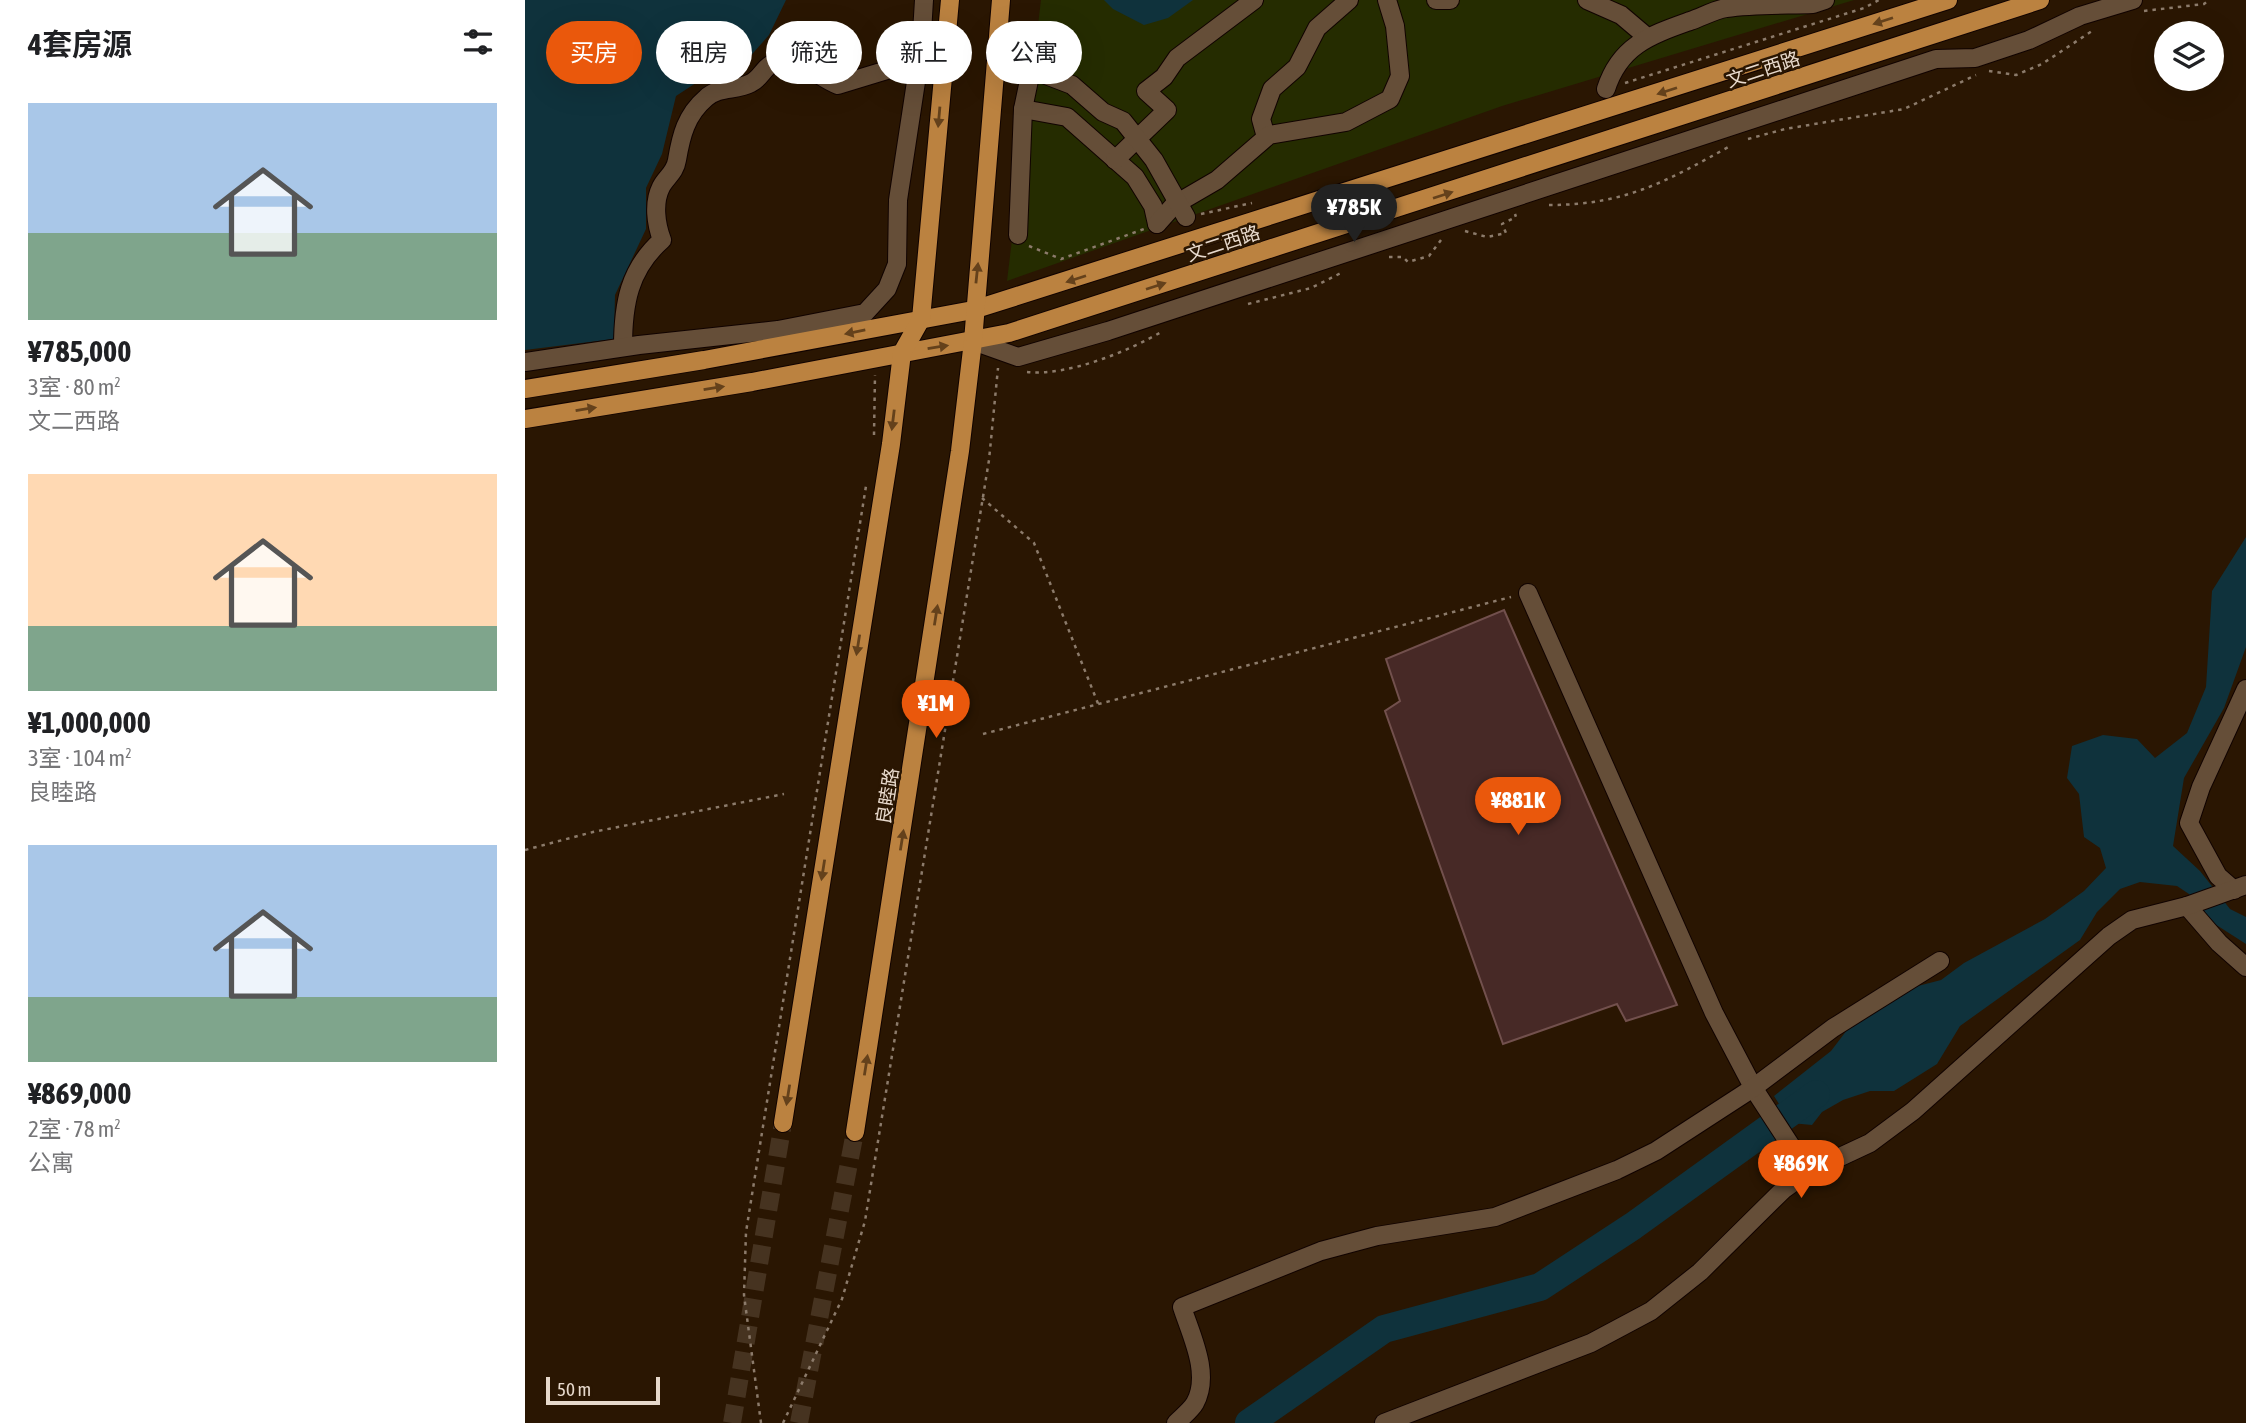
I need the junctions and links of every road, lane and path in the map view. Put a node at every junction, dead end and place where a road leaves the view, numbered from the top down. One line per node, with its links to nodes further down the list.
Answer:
1 (925, 0): 16 (street)
2 (950, 0): 40 (main road, one-way to 40)
3 (1001, 0): 39 (main road, 良睦路, one-way to 3)
4 (1254, 0): 24 (street)
5 (1349, 0): 23 (street)
6 (1387, 0): 23 (street)
7 (1436, 0): 8 (street)
8 (1450, 0)
9 (1587, 0): 18 (street)
10 (1825, 0): 18 (street)
11 (1879, 0): 21 (path)
12 (1948, 0): 39 (main road, 文二西路, one-way to 39)
13 (2040, 0): 42 (main road, 文二西路, one-way to 13)
14 (2209, 0): 15 (path)
15 (2133, 8): 45 (street)
16 (923, 21)
17 (2102, 28): 25 (path)
18 (1647, 37): 21 (street)
19 (876, 73): 43 (street)
20 (916, 84): 43 (street)
21 (1607, 89)
22 (1023, 109): 24 (street); 27 (street); 35 (street)
23 (1266, 137): 31 (street)
24 (1137, 139): 27 (street); 31 (street)
25 (1747, 140)
26 (1734, 143): 29 (path)
27 (1115, 160): 32 (street)
28 (1256, 202): 31 (path)
29 (1546, 205)
30 (1511, 207): 33 (path)
31 (1182, 210): 32 (street)
32 (1157, 224): 35 (path)
33 (1462, 231)
34 (1446, 233): 36 (path)
35 (1018, 235)
36 (1381, 253)
37 (1344, 271): 38 (path)
38 (1246, 304)
39 (973, 310): 40 (main road, 文二西路); 42 (main road, 良睦路)
40 (921, 319): 44 (main road); 49 (main road, 文二西路, one-way to 49)
41 (1170, 327): 48 (path)
42 (973, 341): 44 (main road, 文二西路, one-way to 42); 45 (street); 64 (main road, 良睦路, one-way to 42)
43 (624, 347): 46 (street)
44 (902, 353): 50 (main road, 文二西路, one-way to 44); 63 (main road, one-way to 63)
45 (999, 359): 47 (path); 51 (path)
46 (525, 362)
47 (1005, 369)
48 (1018, 371)
49 (525, 389)
50 (525, 419)
51 (982, 498): 54 (path); 66 (path)
52 (1528, 593): 54 (path); 62 (street)
53 (2246, 689): 58 (street)
54 (1099, 706): 55 (path)
55 (983, 734)
56 (784, 794): 57 (path)
57 (525, 850)
58 (2236, 889): 59 (street)
59 (2187, 906): 61 (street); 65 (street)
60 (1940, 961): 62 (street)
61 (2246, 967)
62 (1754, 1088): 65 (street); 67 (street)
63 (783, 1123)
64 (855, 1132)
65 (1807, 1171): 68 (street)
66 (783, 1423)
67 (1176, 1423)
68 (1384, 1423)

